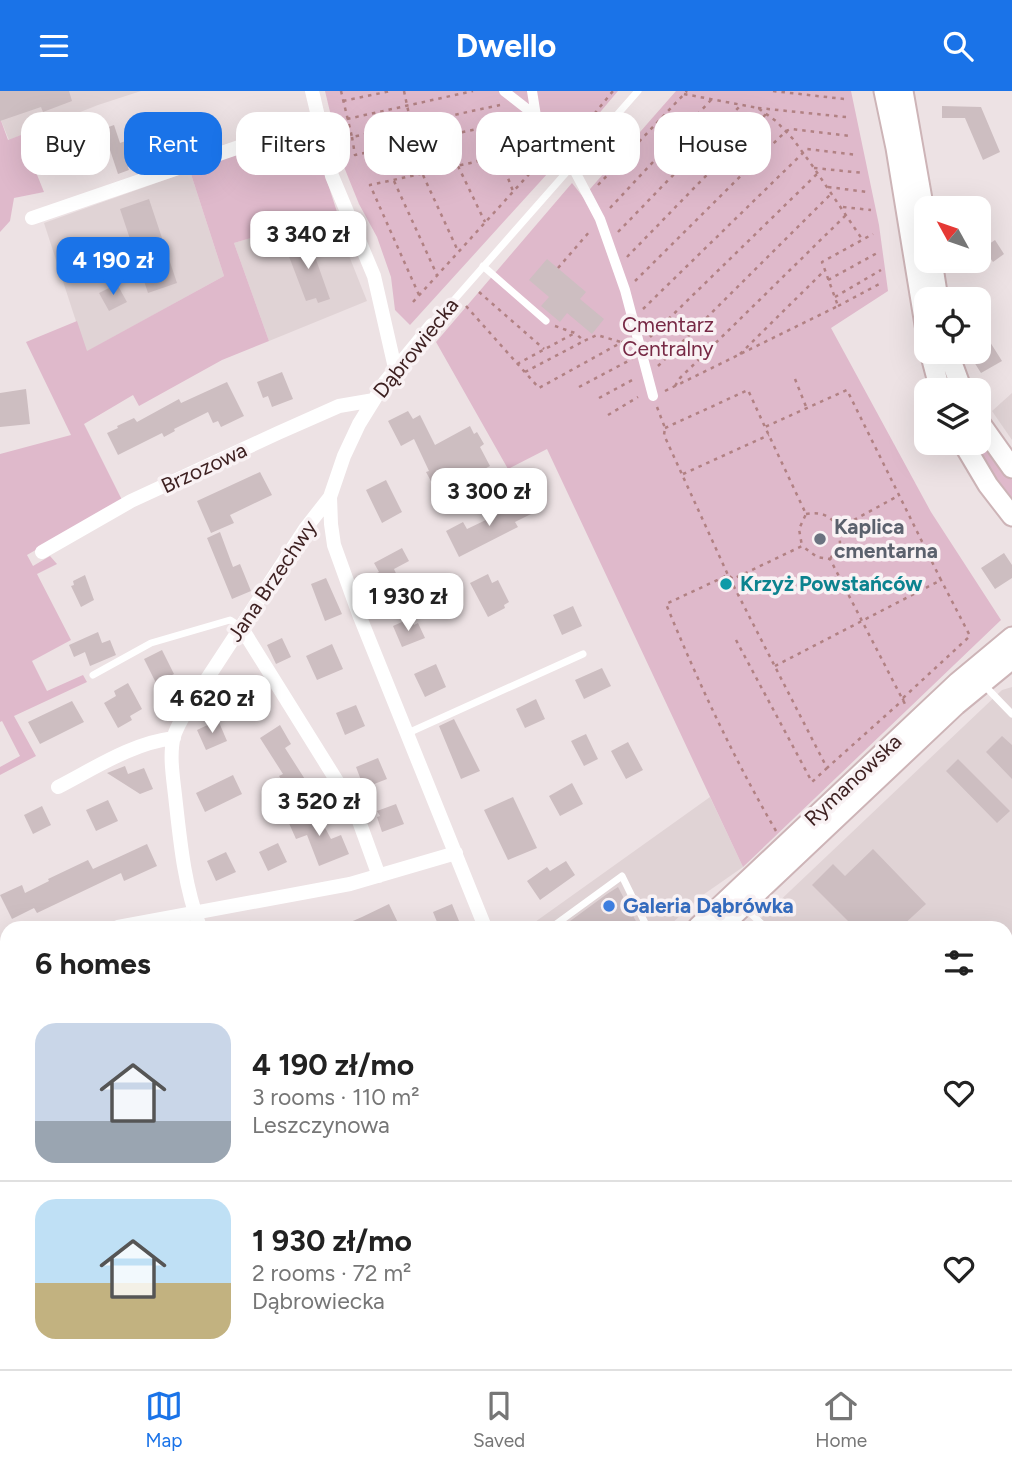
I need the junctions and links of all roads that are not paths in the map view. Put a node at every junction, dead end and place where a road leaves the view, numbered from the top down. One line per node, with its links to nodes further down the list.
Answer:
1 (312, 91): 7 (street)
2 (504, 91): 8 (street)
3 (532, 91): 9 (street)
4 (638, 91): 10 (lane, Dąbrowiecka)
5 (884, 91): 18 (main road)
6 (903, 91): 15 (main road)
7 (316, 112)
8 (531, 112)
9 (535, 112)
10 (619, 112)
11 (236, 148): 16 (street)
12 (332, 175): 21 (street)
13 (562, 175): 17 (lane, Dąbrowiecka)
14 (578, 175): 22 (street)
15 (921, 196)
16 (32, 218)
17 (483, 266): 19 (lane); 20 (lane, Dąbrowiecka)
18 (919, 287)
19 (546, 321)
20 (432, 325): 21 (street, Dąbrowiecka)
21 (395, 368): 23 (street, Dąbrowiecka)
22 (652, 393)
23 (374, 400): 27 (street, Dąbrowiecka); 29 (street, Brzozowa)
24 (991, 439): 26 (main road)
25 (970, 455): 28 (main road)
26 (1012, 468)
27 (330, 497): 30 (street, Jana Brzechwy); 38 (street, Dąbrowiecka)
28 (1012, 516)
29 (42, 552)
30 (241, 627): 35 (lane); 39 (street, Jana Brzechwy); 42 (street)
31 (1012, 637): 32 (main road, Rymanowska)
32 (993, 653): 36 (lane); 43 (main road, Rymanowska)
33 (583, 654): 38 (lane)
34 (1012, 659): 36 (main road, Rymanowska)
35 (93, 675)
36 (982, 683): 37 (lane); 43 (main road, Rymanowska)
37 (1012, 714)
38 (408, 733): 41 (street, Dąbrowiecka)
39 (174, 738): 40 (street); 44 (street, Jana Brzechwy)
40 (58, 787)
41 (456, 853): 42 (street); 47 (street, Dąbrowiecka)
42 (379, 876): 44 (street)
43 (738, 900): 50 (main road, Rymanowska); 51 (main road, Rymanowska); 52 (lane)
44 (194, 912): 45 (street); 46 (street, Jana Brzechwy)
45 (148, 921)
46 (198, 921)
47 (483, 921)
48 (560, 921): 49 (lane)
49 (644, 921)
50 (707, 921)
51 (725, 921)
52 (759, 921)

